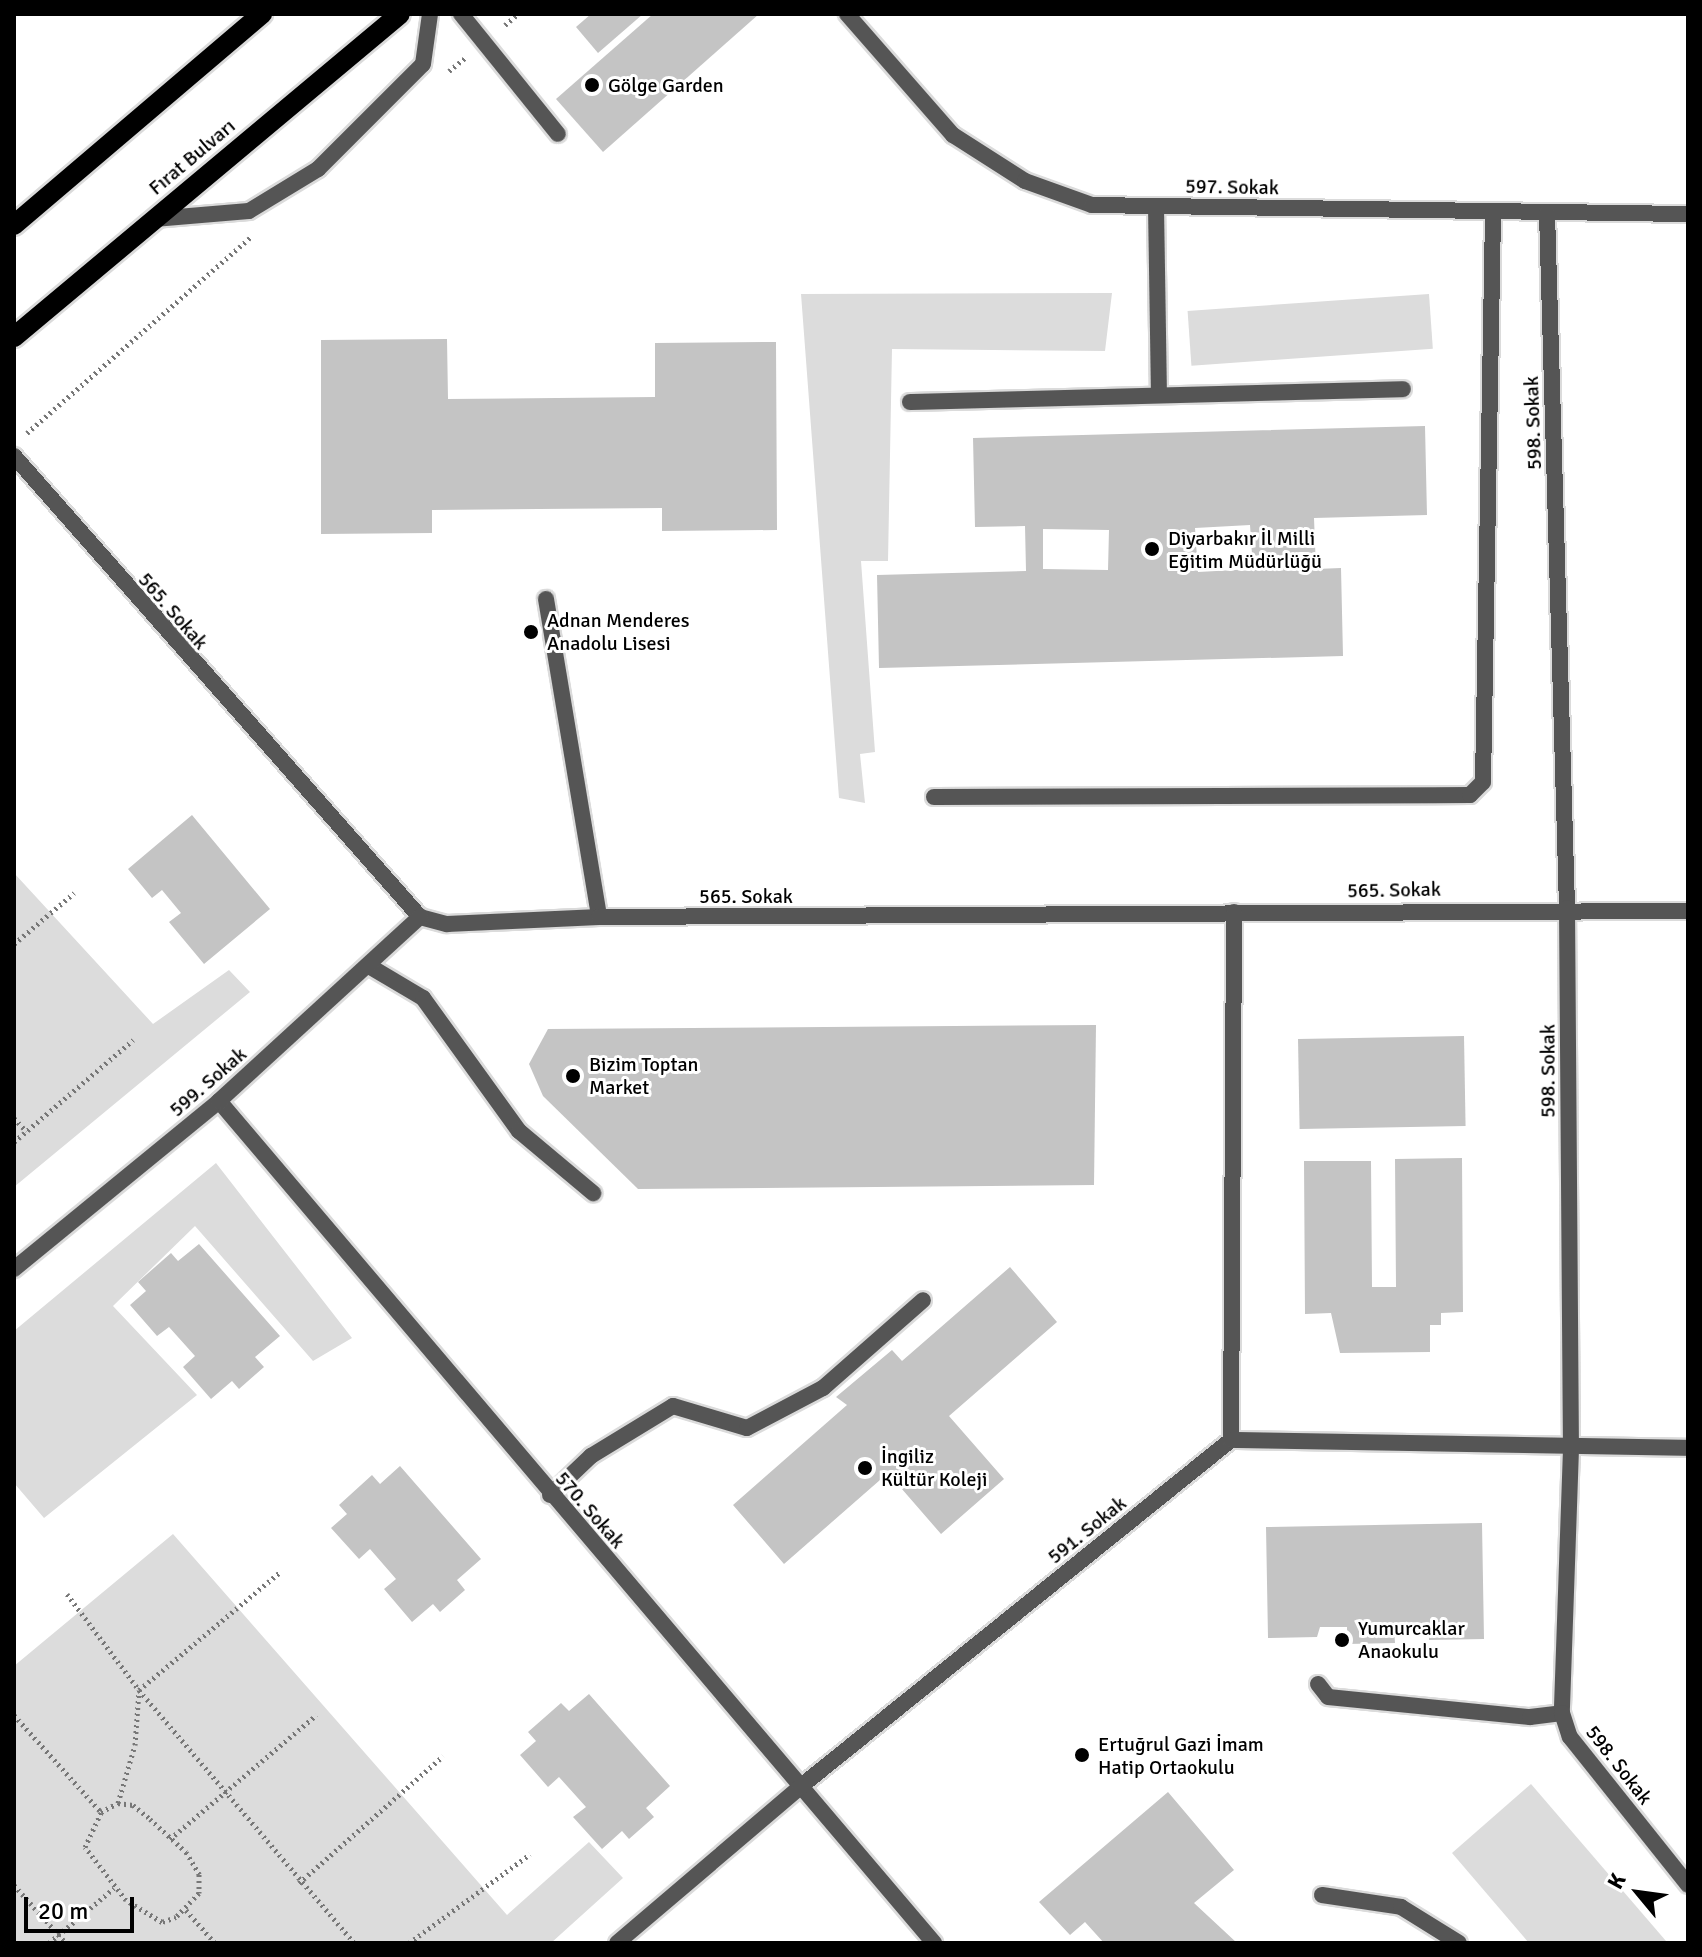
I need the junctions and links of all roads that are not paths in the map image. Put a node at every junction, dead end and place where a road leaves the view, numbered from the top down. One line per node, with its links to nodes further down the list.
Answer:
1 (262, 14): 12 (main road)
2 (400, 14): 11 (main road, Fırat Bulvarı)
3 (430, 14): 11 (street)
4 (461, 14): 6 (street)
5 (847, 14): 7 (street, 597. Sokak)
6 (558, 134)
7 (1156, 206): 8 (street, 597. Sokak); 15 (street)
8 (1493, 212): 9 (street, 597. Sokak); 19 (street)
9 (1547, 213): 10 (street, 597. Sokak); 20 (street, 598. Sokak)
10 (1688, 214)
11 (154, 219): 13 (main road, Fırat Bulvarı)
12 (14, 225)
13 (14, 337)
14 (1403, 389): 15 (street)
15 (1159, 391): 16 (street)
16 (910, 402)
17 (14, 456): 23 (street, 565. Sokak)
18 (546, 599): 24 (street)
19 (934, 797)
20 (1567, 908): 21 (street, 565. Sokak); 22 (street, 565. Sokak); 32 (street, 598. Sokak)
21 (1688, 911)
22 (1234, 912): 24 (street, 565. Sokak); 30 (street)
23 (420, 917): 24 (street, 565. Sokak); 25 (street, 599. Sokak)
24 (599, 917)
25 (369, 966): 26 (street, 599. Sokak); 27 (street)
26 (219, 1101): 28 (street, 599. Sokak); 33 (street, 570. Sokak)
27 (593, 1193)
28 (14, 1269)
29 (923, 1300): 33 (street)
30 (1231, 1440): 32 (street); 36 (street, 591. Sokak)
31 (1688, 1448): 32 (street)
32 (1571, 1449): 35 (street, 598. Sokak)
33 (550, 1495): 36 (street, 570. Sokak)
34 (1318, 1684): 35 (street)
35 (1562, 1713): 37 (street, 598. Sokak)
36 (800, 1787): 39 (street, 591. Sokak); 40 (street, 570. Sokak)
37 (1688, 1885)
38 (1322, 1895): 41 (street)
39 (617, 1943)
40 (934, 1943)
41 (1459, 1943)

